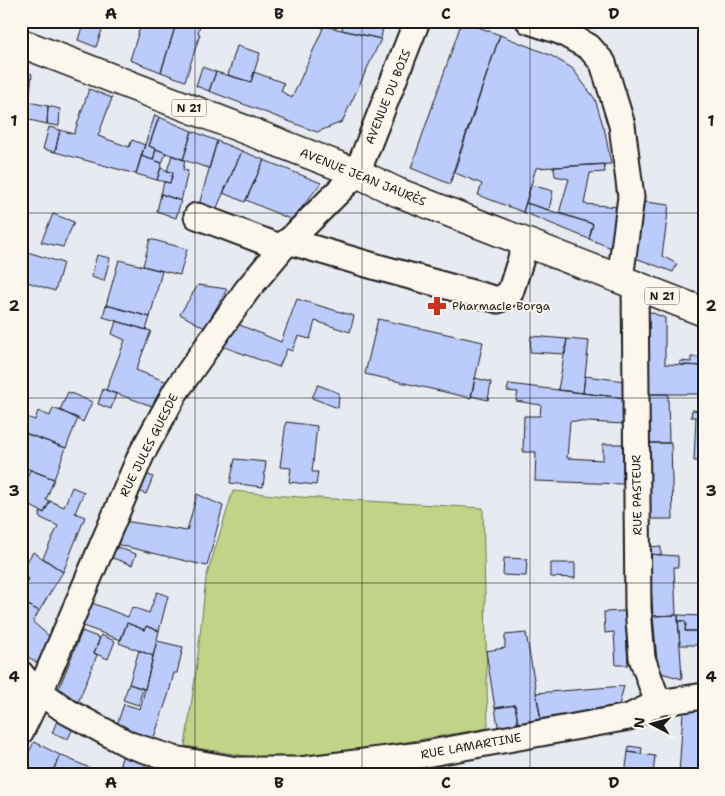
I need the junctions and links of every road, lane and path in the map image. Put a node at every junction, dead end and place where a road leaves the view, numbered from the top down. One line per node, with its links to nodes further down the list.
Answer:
1 (418, 21): 4 (street, AVENUE DU BOIS)
2 (529, 21): 8 (street, RUE PASTEUR)
3 (21, 43): 4 (main road, AVENUE JEAN JAURÈS / N 21)
4 (357, 173): 6 (main road, AVENUE JEAN JAURÈS / N 21); 7 (street, RUE JULES GUESDE)
5 (197, 216): 7 (street)
6 (526, 243): 7 (street); 8 (main road, AVENUE JEAN JAURÈS / N 21)
7 (285, 244): 11 (street, RUE JULES GUESDE)
8 (627, 282): 9 (main road, AVENUE JEAN JAURÈS / N 21); 13 (street, RUE PASTEUR)
9 (704, 312)
10 (21, 674): 11 (street, RUE LAMARTINE)
11 (40, 692): 13 (street, RUE LAMARTINE); 14 (street, RUE JULES GUESDE)
12 (704, 696): 13 (street, RUE LAMARTINE)
13 (658, 703)
14 (21, 732)

